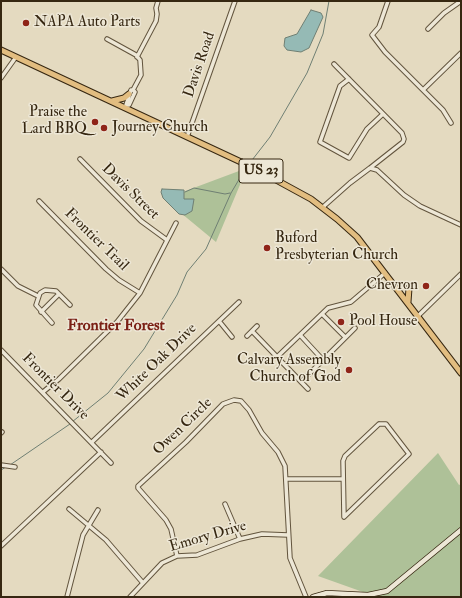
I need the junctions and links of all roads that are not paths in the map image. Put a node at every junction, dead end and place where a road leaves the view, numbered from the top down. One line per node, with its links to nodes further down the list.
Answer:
1 (158, 1): 10 (street)
2 (235, 1): 20 (street, Davis Road)
3 (388, 1): 14 (street)
4 (461, 1): 5 (street)
5 (428, 29)
6 (107, 39): 10 (street)
7 (1, 50): 9 (main road, US 23)
8 (461, 53): 14 (street)
9 (16, 57): 12 (street); 16 (main road, US 23)
10 (137, 57): 15 (street)
11 (334, 64): 13 (street)
12 (1, 78)
13 (349, 79): 18 (street); 18 (street)
14 (423, 90): 19 (street)
15 (131, 92): 16 (main road); 17 (street)
16 (111, 102): 17 (main road, US 23)
17 (126, 107): 20 (main road, US 23)
18 (383, 114): 22 (street)
19 (451, 123)
20 (187, 137): 24 (main road, US 23)
21 (80, 159): 27 (street, Davis Street)
22 (370, 168): 24 (street); 26 (street)
23 (39, 201): 32 (street, Frontier Trail)
24 (323, 207): 29 (main road, US 23)
25 (176, 223): 27 (street)
26 (461, 226)
27 (167, 240): 32 (street)
28 (1, 269): 34 (street)
29 (385, 273): 36 (main road, US 23); 39 (street)
30 (461, 274): 40 (street)
31 (409, 288): 36 (main road)
32 (140, 293): 56 (street)
33 (59, 294): 34 (street); 37 (street); 38 (street)
34 (38, 296): 38 (street)
35 (239, 302): 41 (street, White Oak Drive)
36 (408, 302): 40 (main road, US 23)
37 (70, 305)
38 (40, 312): 42 (street)
39 (322, 314): 46 (street); 49 (street)
40 (418, 316): 53 (main road, US 23)
41 (219, 321): 48 (street); 57 (street, White Oak Drive)
42 (52, 323)
43 (257, 326): 45 (street)
44 (355, 328): 49 (street)
45 (252, 331): 47 (street); 51 (street)
46 (300, 335): 51 (street); 52 (street)
47 (247, 336)
48 (232, 337)
49 (345, 337): 52 (street)
50 (1, 350): 56 (street, Frontier Drive)
51 (277, 357): 54 (street)
52 (323, 360): 54 (street)
53 (461, 373)
54 (301, 382): 55 (street)
55 (308, 389)
56 (43, 392): 57 (street, Frontier Drive)
57 (92, 442): 58 (street, Frontier Drive)
58 (101, 452): 59 (street); 71 (street)
59 (111, 463)
60 (1, 466): 61 (street)
61 (14, 467)
62 (342, 478): 62 (street); 63 (street)
63 (286, 479): 69 (street, Owen Circle); 72 (street, Owen Circle)
64 (226, 504): 70 (street)
65 (69, 509): 67 (street)
66 (98, 510): 67 (street)
67 (88, 527): 73 (street); 74 (street)
68 (461, 530): 77 (street)
69 (288, 535): 70 (street, Emory Drive); 76 (street, Owen Circle)
70 (240, 539): 72 (street, Emory Drive)
71 (1, 546)
72 (177, 556): 73 (street, Emory Drive)
73 (143, 583): 75 (street, Emory Drive)
74 (67, 597)
75 (130, 597)
76 (306, 597)
77 (313, 597)

